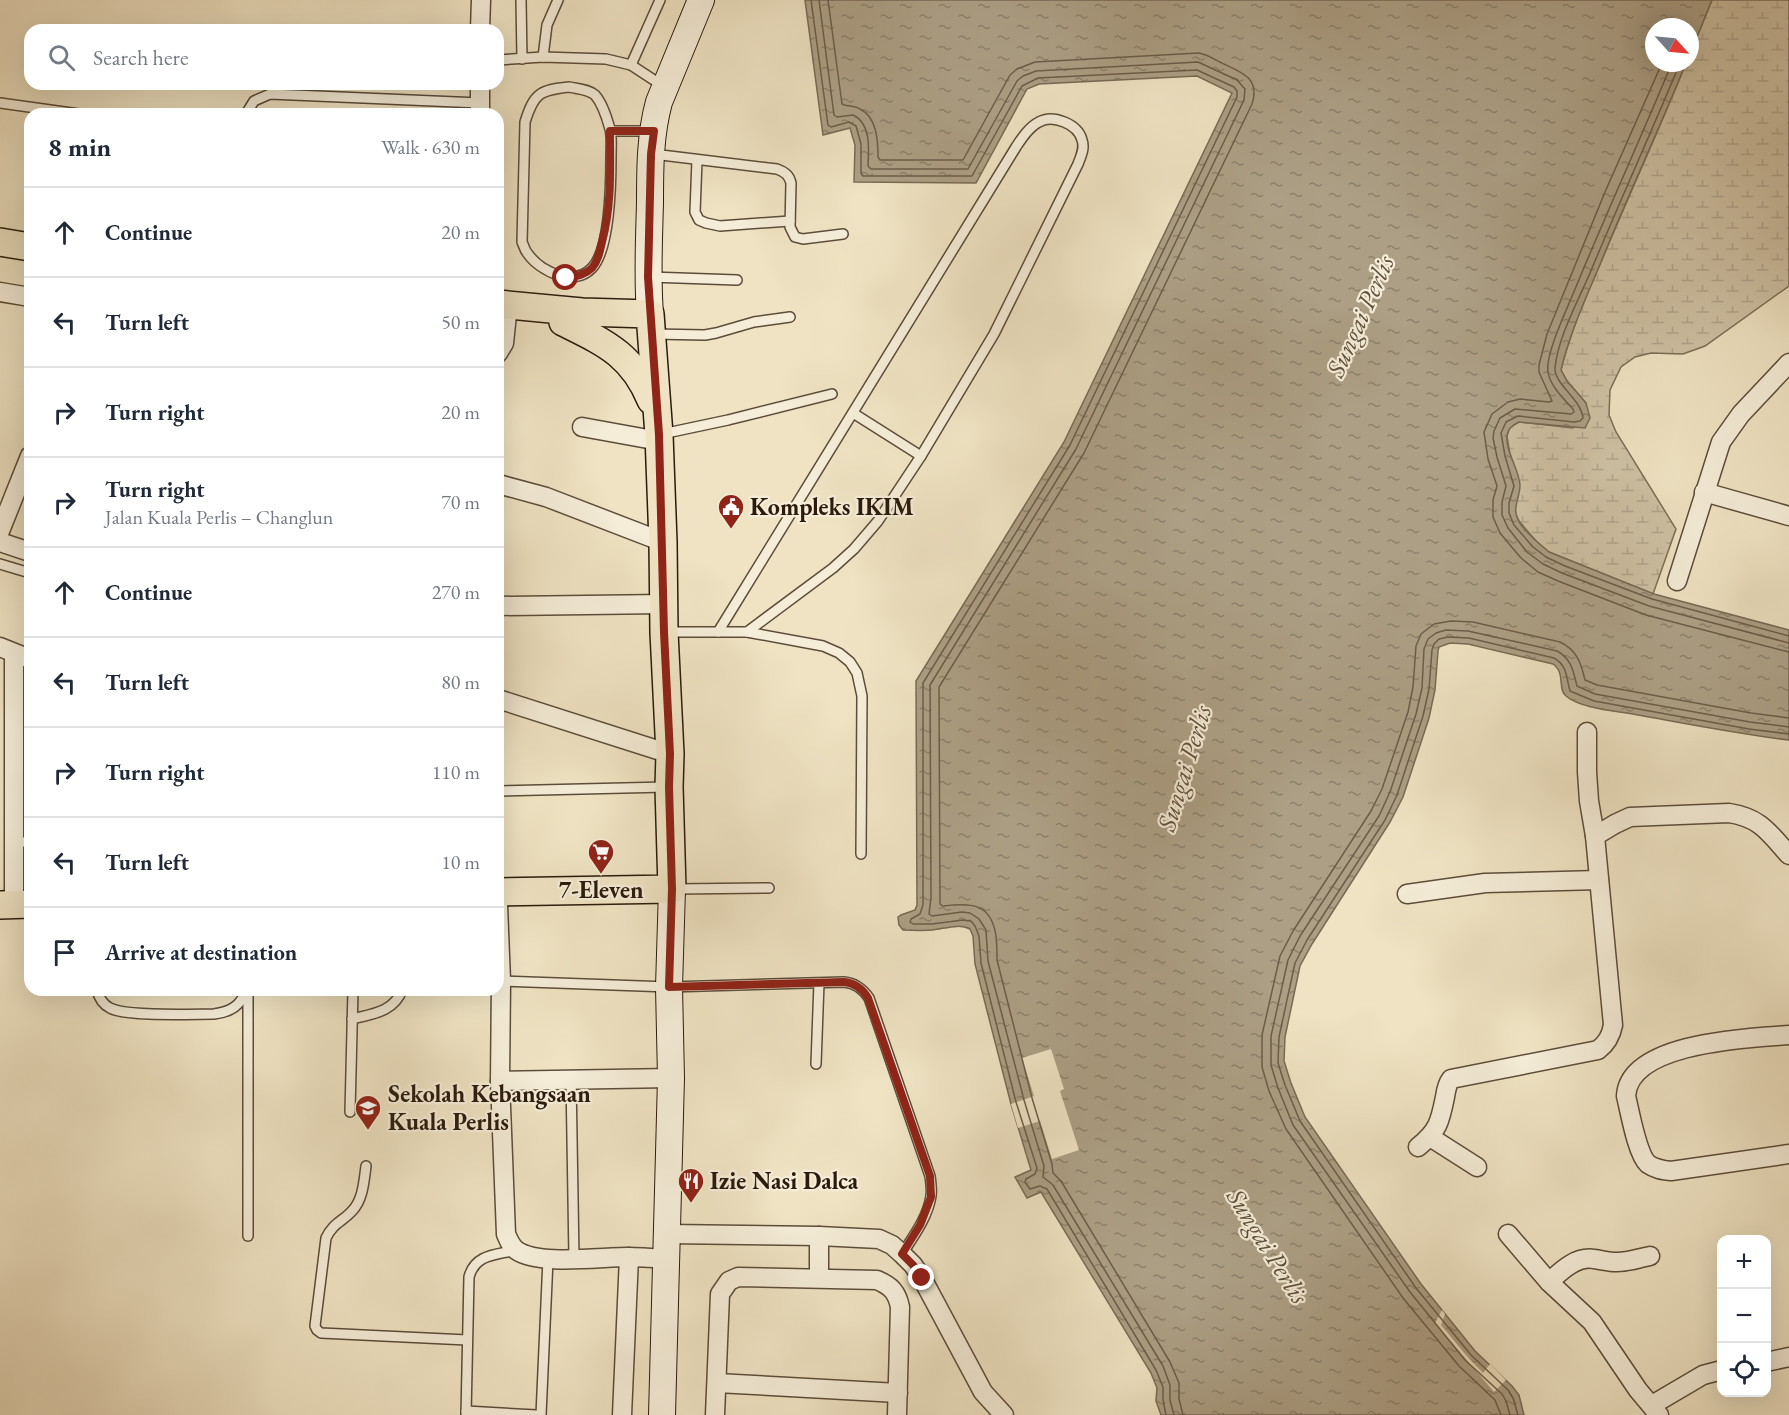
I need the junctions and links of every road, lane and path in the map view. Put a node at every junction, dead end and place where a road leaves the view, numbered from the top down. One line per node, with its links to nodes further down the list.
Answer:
1 (481, 0): 6 (street)
2 (521, 0): 9 (lane)
3 (558, 0): 7 (lane)
4 (660, 0): 10 (lane)
5 (701, 0): 11 (main road)
6 (480, 24)
7 (543, 57): 9 (lane); 10 (lane)
8 (504, 60): 9 (lane)
9 (522, 60)
10 (631, 65): 11 (lane)
11 (665, 87): 18 (main road)
12 (480, 90): 16 (street)
13 (0, 103): 14 (lane)
14 (36, 108)
15 (250, 108): 16 (lane)
16 (480, 108)
17 (610, 131): 17 (lane); 18 (lane)
18 (652, 143): 19 (lane); 24 (main road)
19 (697, 160): 20 (lane); 20 (lane)
20 (790, 221): 21 (lane)
21 (843, 234)
22 (0, 242): 23 (main road)
23 (24, 246)
24 (648, 277): 25 (lane); 32 (main road)
25 (737, 280)
26 (0, 292): 27 (street)
27 (24, 296)
28 (504, 312): 32 (main road)
29 (504, 312): 31 (main road)
30 (790, 317): 32 (lane)
31 (563, 322): 32 (main road); 37 (main road)
32 (650, 325): 37 (main road)
33 (1789, 363): 41 (street)
34 (832, 394): 37 (lane)
35 (853, 413): 38 (lane); 38 (lane); 53 (lane)
36 (582, 427): 37 (street)
37 (658, 431): 45 (main road)
38 (921, 456): 54 (lane)
39 (24, 471): 43 (street)
40 (504, 486): 45 (street)
41 (1704, 492): 42 (street); 49 (street)
42 (1789, 516)
43 (0, 531)
44 (0, 542): 46 (street)
45 (663, 542): 50 (main road)
46 (24, 550)
47 (0, 564): 48 (lane)
48 (24, 571)
49 (1677, 580)
50 (664, 604): 51 (street); 52 (main road)
51 (504, 606)
52 (664, 632): 53 (lane); 58 (main road)
53 (718, 632): 54 (lane)
54 (747, 632): 63 (lane)
55 (15, 653): 61 (street)
56 (504, 701): 58 (street)
57 (1587, 732): 62 (street)
58 (670, 754): 59 (main road)
59 (669, 787): 60 (lane); 67 (main road)
60 (504, 791)
61 (16, 835): 70 (street)
62 (1595, 836): 64 (street); 65 (street)
63 (861, 854)
64 (1789, 855)
65 (1599, 880): 69 (street); 89 (street)
66 (769, 888): 67 (lane)
67 (672, 889): 68 (main road); 73 (main road)
68 (504, 892)
69 (1407, 894)
70 (15, 904)
71 (504, 981): 73 (lane)
72 (819, 983): 73 (lane); 82 (lane); 95 (lane)
73 (669, 987): 83 (main road)
74 (99, 996): 75 (lane)
75 (244, 996)
76 (247, 996): 91 (lane)
77 (353, 996): 80 (lane)
78 (399, 996): 80 (lane)
79 (501, 996): 85 (street)
80 (352, 1019): 86 (lane)
81 (1789, 1035): 87 (street)
82 (816, 1064)
83 (671, 1078): 84 (street); 93 (main road)
84 (571, 1079): 85 (street); 98 (lane)
85 (500, 1081): 94 (street)
86 (350, 1112)
87 (1789, 1154)
88 (366, 1166): 102 (lane)
89 (1478, 1167)
90 (1508, 1234): 101 (street)
91 (248, 1236)
92 (819, 1236): 93 (street); 95 (street); 100 (street)
93 (667, 1246): 97 (street); 113 (main road)
94 (516, 1250): 99 (street); 102 (lane)
95 (902, 1254): 116 (street)
96 (1650, 1256): 101 (street)
97 (629, 1257): 98 (street); 112 (street)
98 (574, 1258): 99 (street)
99 (548, 1259): 111 (lane)
100 (819, 1278): 106 (street); 107 (street)
101 (1549, 1282): 108 (street)
102 (467, 1340): 109 (lane)
103 (1789, 1357): 104 (street)
104 (1771, 1361)
105 (1717, 1371): 108 (street)
106 (717, 1383): 107 (street); 114 (street)
107 (898, 1393): 115 (street)
108 (1655, 1410)
109 (466, 1413): 110 (lane)
110 (536, 1415)
111 (541, 1415)
112 (622, 1415)
113 (662, 1415)
114 (715, 1415)
115 (897, 1415)
116 (1004, 1415)

